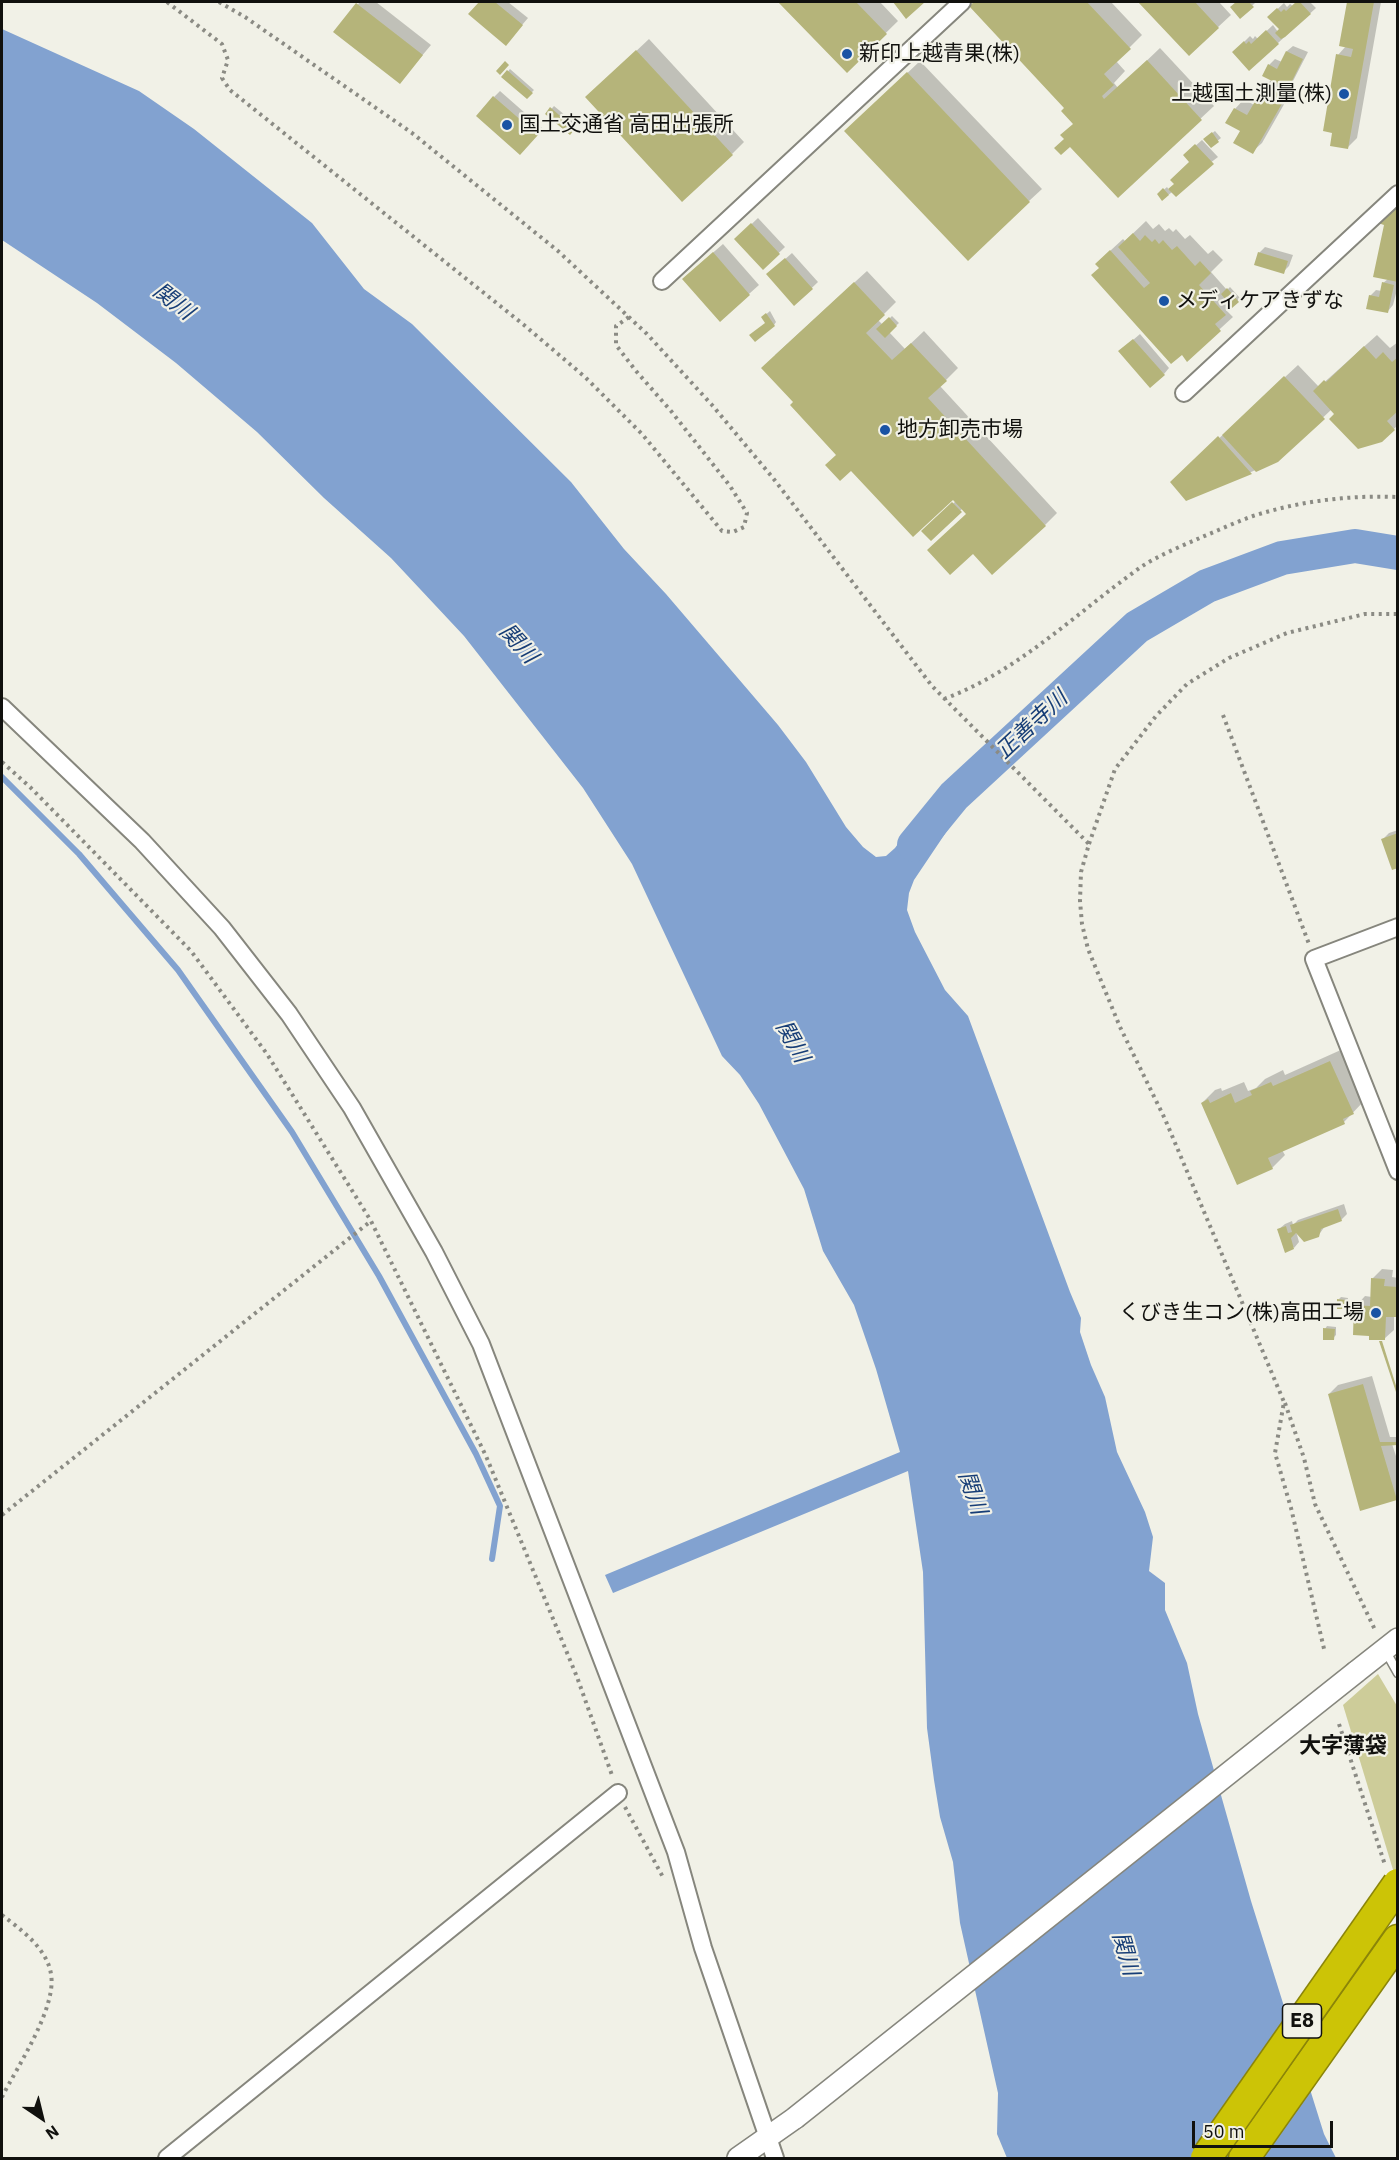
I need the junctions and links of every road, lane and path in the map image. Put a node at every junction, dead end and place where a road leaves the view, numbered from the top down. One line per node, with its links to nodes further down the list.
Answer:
1 (167, 2): 6 (path)
2 (219, 2): 6 (path)
3 (962, 2): 5 (street)
4 (1398, 194): 7 (street)
5 (662, 281)
6 (629, 317): 10 (path)
7 (1184, 393)
8 (1398, 497): 10 (path)
9 (1398, 614): 14 (path)
10 (944, 699): 14 (path)
11 (2, 707): 31 (street)
12 (1224, 716): 16 (path)
13 (2, 762): 18 (path)
14 (1089, 844): 19 (path)
15 (1398, 927): 16 (street)
16 (1314, 959): 17 (street)
17 (1398, 1171)
18 (371, 1221): 20 (path); 25 (path)
19 (1284, 1402): 21 (path); 22 (path)
20 (2, 1515)
21 (1391, 1644): 23 (lane); 31 (street, bridge)
22 (1325, 1653)
23 (1398, 1673)
24 (1339, 1725): 26 (path)
25 (618, 1793): 27 (path); 32 (street)
26 (1392, 1878): 35 (highway, E8, bridge)
27 (668, 1887)
28 (2, 1915): 30 (path)
29 (1398, 1940): 36 (highway, E8)
30 (2, 2097)
31 (767, 2138): 33 (street); 34 (street)
32 (167, 2158)
33 (738, 2158)
34 (775, 2158)
35 (1206, 2158)
36 (1244, 2158)

